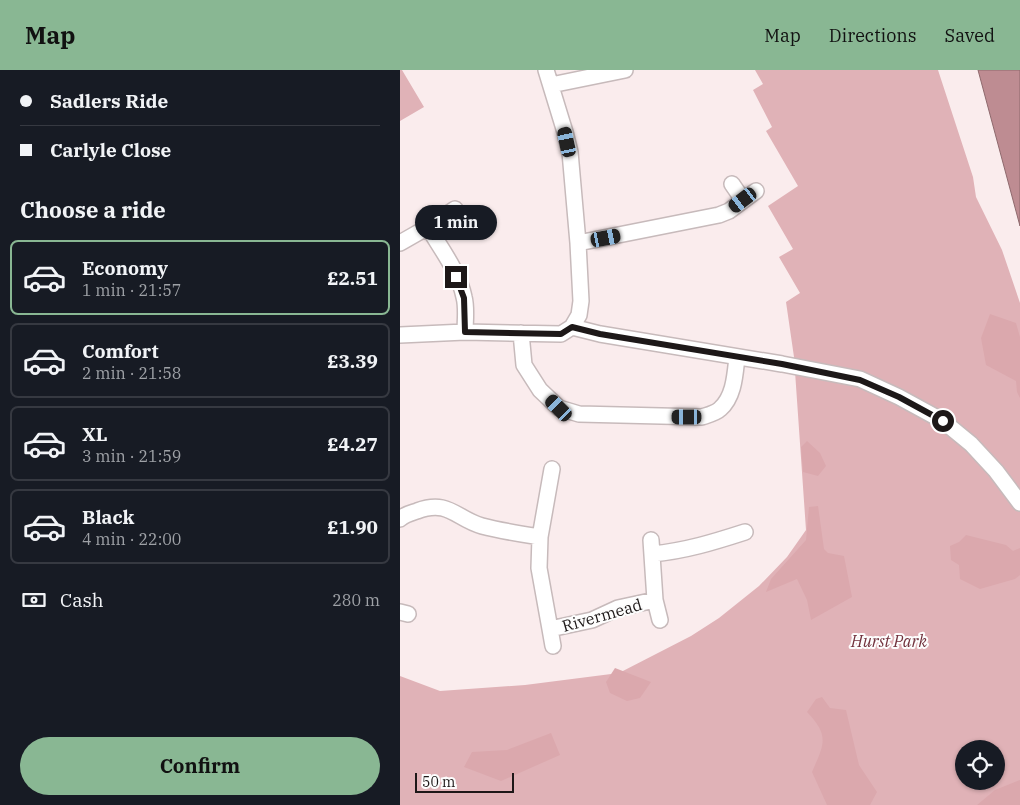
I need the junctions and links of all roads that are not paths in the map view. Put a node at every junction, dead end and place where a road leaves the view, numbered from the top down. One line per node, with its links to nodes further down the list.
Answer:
1 (546, 70): 3 (street)
2 (625, 70): 3 (street)
3 (551, 85): 10 (street)
4 (732, 184): 6 (street)
5 (756, 191): 6 (street)
6 (743, 200): 10 (street)
7 (455, 209): 8 (street)
8 (428, 227): 9 (street); 12 (street)
9 (400, 243)
10 (578, 243): 11 (street)
11 (572, 327): 13 (street); 15 (street)
12 (465, 332): 13 (street); 14 (street)
13 (521, 333): 15 (street)
14 (400, 335)
15 (737, 357): 17 (street)
16 (552, 469): 20 (street, Rivermead)
17 (1020, 503)
18 (400, 519): 20 (street)
19 (746, 532): 21 (street, Rivermead)
20 (540, 537): 23 (street, Rivermead)
21 (656, 600): 22 (street, Rivermead); 23 (street, Rivermead)
22 (660, 620)
23 (550, 629): 24 (street)
24 (552, 646)

